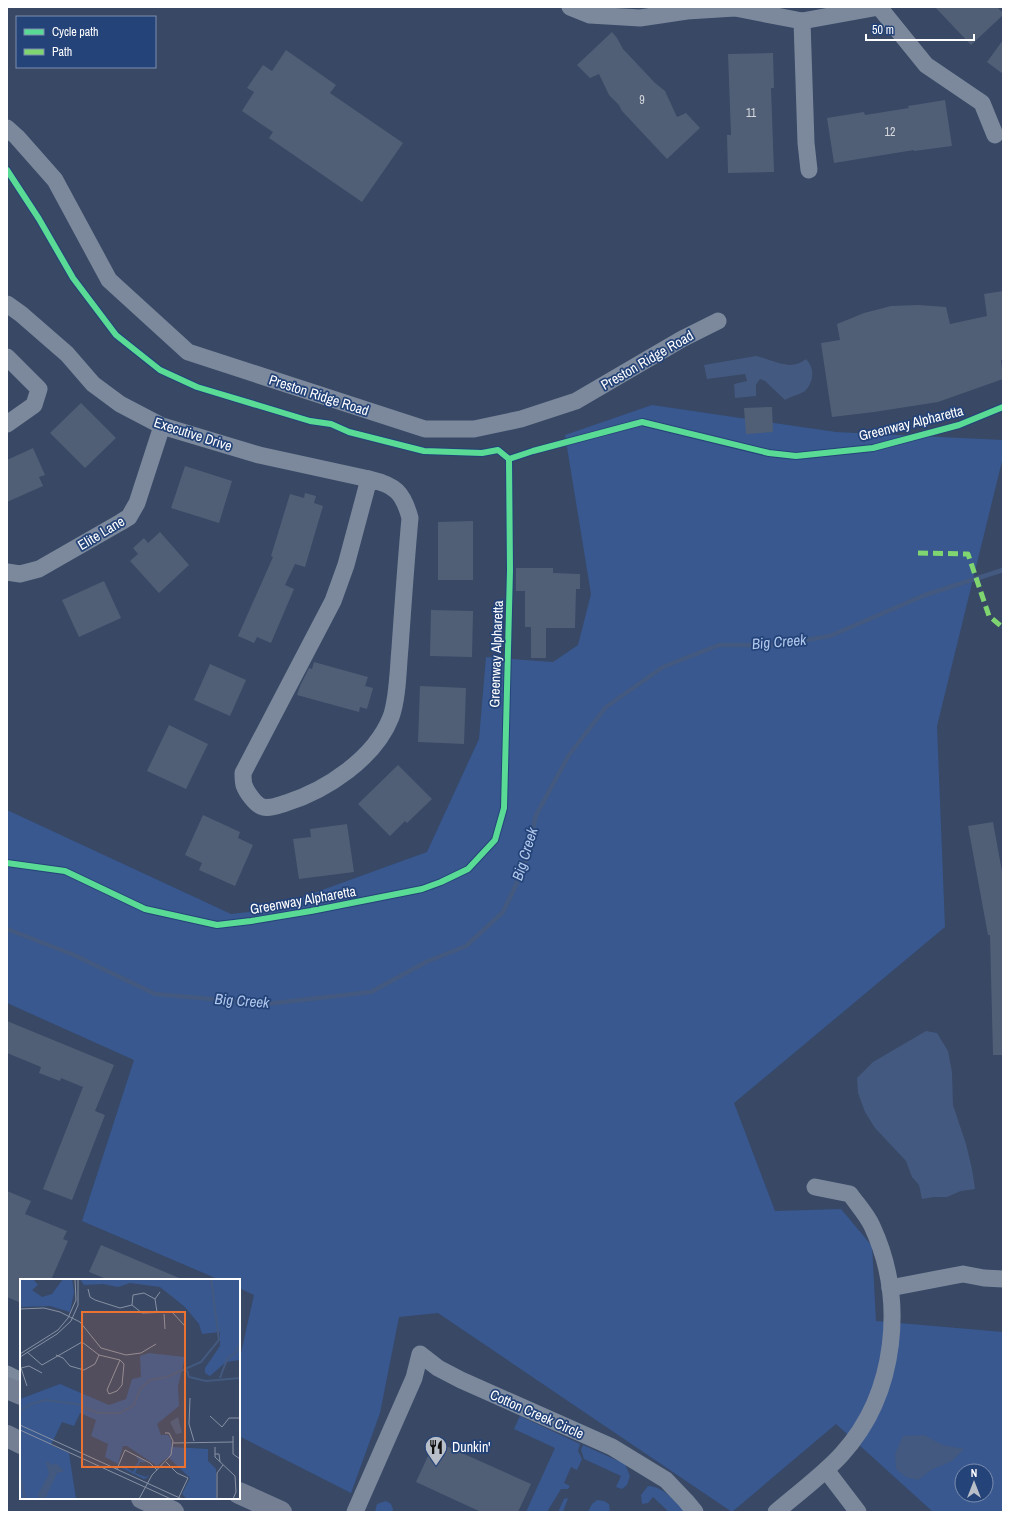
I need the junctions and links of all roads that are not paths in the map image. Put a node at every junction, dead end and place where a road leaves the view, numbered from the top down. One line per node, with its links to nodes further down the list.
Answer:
1 (570, 7): 3 (street)
2 (879, 7): 4 (street); 6 (street)
3 (734, 8): 4 (street)
4 (802, 21): 7 (street)
5 (7, 128): 9 (street, Preston Ridge Road)
6 (995, 135)
7 (809, 170)
8 (7, 304): 12 (street, Executive Drive)
9 (718, 321)
10 (7, 357): 11 (street)
11 (7, 424)
12 (162, 426): 13 (street, Executive Drive); 14 (street, Elite Lane)
13 (369, 479): 13 (street, Executive Drive)
14 (7, 572)
15 (815, 1187): 17 (street)
16 (1003, 1279): 17 (street)
17 (890, 1288): 24 (street)
18 (7, 1374): 19 (street)
19 (20, 1380)
20 (7, 1388): 21 (highway)
21 (20, 1394)
22 (7, 1436): 23 (highway)
23 (20, 1442)
24 (826, 1470): 31 (street); 32 (street)
25 (240, 1493): 28 (highway)
26 (144, 1499): 27 (highway)
27 (173, 1512)
28 (281, 1512)
29 (355, 1512): 30 (street, Cotton Creek Circle)
30 (695, 1512)
31 (776, 1512)
32 (858, 1512)

